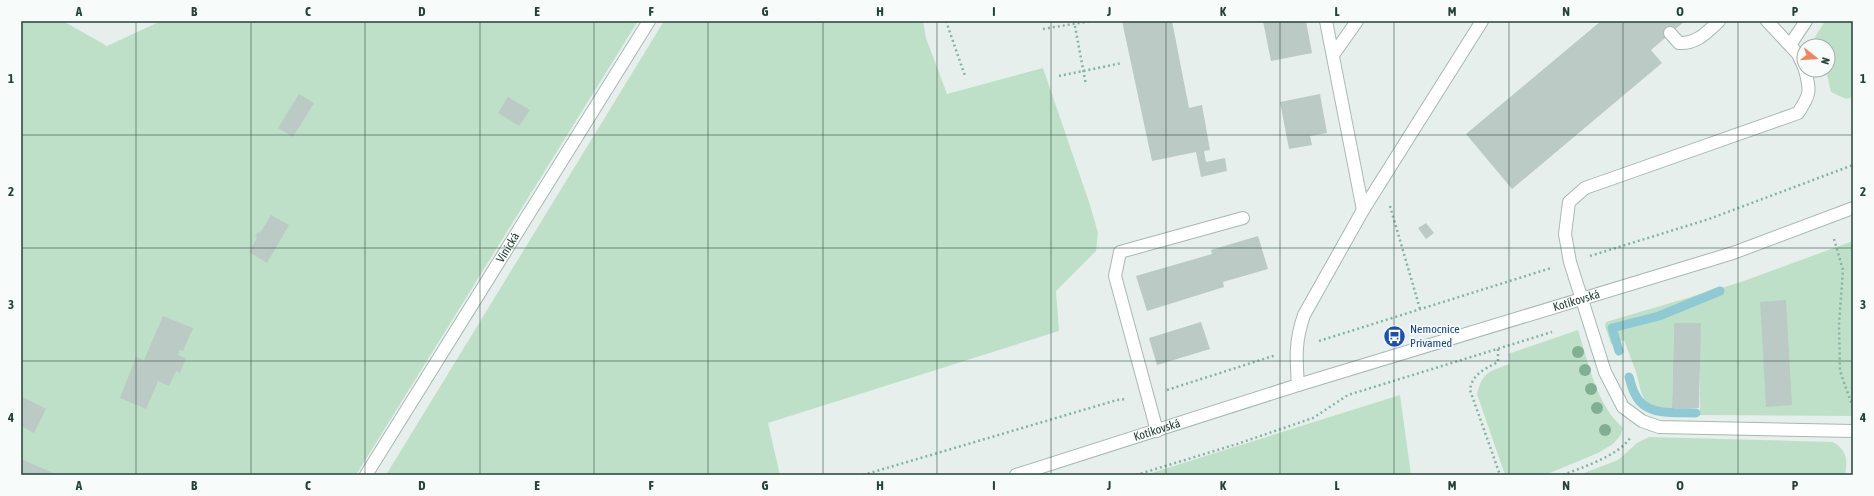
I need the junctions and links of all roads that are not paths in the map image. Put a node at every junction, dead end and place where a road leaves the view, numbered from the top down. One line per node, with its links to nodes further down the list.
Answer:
1 (649, 21): 20 (street, Vinická)
2 (1326, 21): 11 (street)
3 (1357, 21): 11 (street)
4 (1482, 21): 14 (street)
5 (1719, 21): 8 (street)
6 (1768, 21): 9 (street)
7 (1806, 21): 9 (street)
8 (1670, 33)
9 (1790, 45): 10 (street)
10 (1796, 52)
11 (1333, 55): 14 (street)
12 (1808, 78): 16 (street)
13 (1853, 208): 16 (street, Kotíkovská)
14 (1363, 210): 17 (street)
15 (1243, 218): 18 (street)
16 (1582, 299): 17 (street, Kotíkovská); 19 (street)
17 (1298, 385): 18 (street, Kotíkovská)
18 (1157, 431): 21 (street, Kotíkovská)
19 (1853, 431)
20 (366, 475)
21 (1016, 475)

